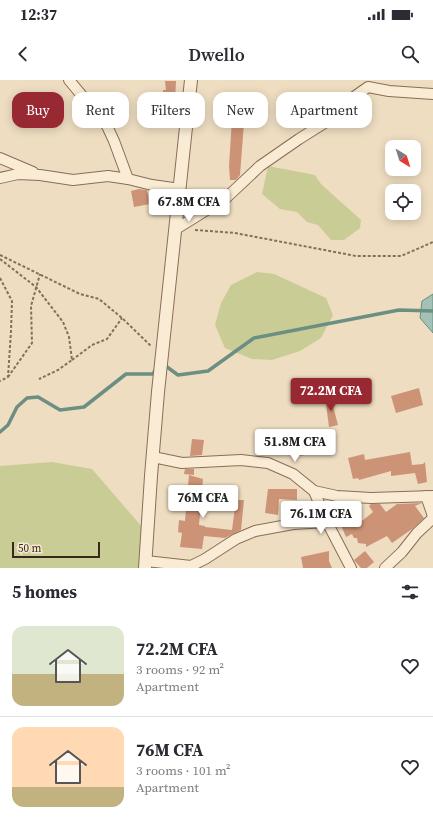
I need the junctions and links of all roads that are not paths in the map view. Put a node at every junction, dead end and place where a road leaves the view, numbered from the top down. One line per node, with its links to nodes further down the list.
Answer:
1 (69, 80): 7 (street)
2 (191, 80): 8 (street)
3 (433, 94): 9 (street)
4 (0, 158): 5 (street)
5 (40, 175): 6 (street); 7 (street)
6 (0, 178)
7 (128, 178): 8 (street)
8 (180, 189): 9 (street)
9 (176, 229): 10 (street)
10 (153, 457): 11 (street); 14 (street)
11 (314, 491): 12 (street); 13 (street)
12 (430, 496): 16 (street)
13 (327, 522): 14 (street); 15 (street)
14 (145, 565)
15 (351, 568)
16 (385, 568)

